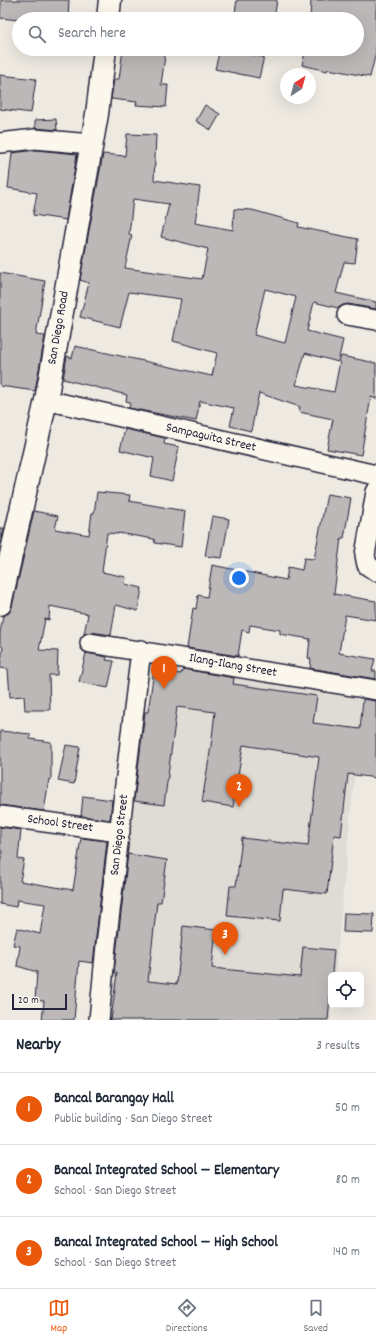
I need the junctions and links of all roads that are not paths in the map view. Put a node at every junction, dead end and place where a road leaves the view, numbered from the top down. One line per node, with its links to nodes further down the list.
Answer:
1 (110, 0): 2 (street)
2 (109, 12)
3 (104, 56): 5 (street, San Diego Road)
4 (0, 143): 5 (street)
5 (91, 144): 8 (street, San Diego Road)
6 (348, 315): 7 (street)
7 (376, 320)
8 (46, 400): 9 (street, Sampaguita Street); 12 (street, San Diego Road)
9 (376, 475)
10 (376, 492): 11 (street)
11 (376, 571)
12 (0, 604)
13 (90, 643): 14 (street, Ilang-Ilang Street)
14 (141, 650): 15 (street, Ilang-Ilang Street); 17 (street, San Diego Street)
15 (376, 690)
16 (0, 816): 17 (street, School Street)
17 (120, 832): 18 (street, San Diego Street)
18 (99, 1020)

